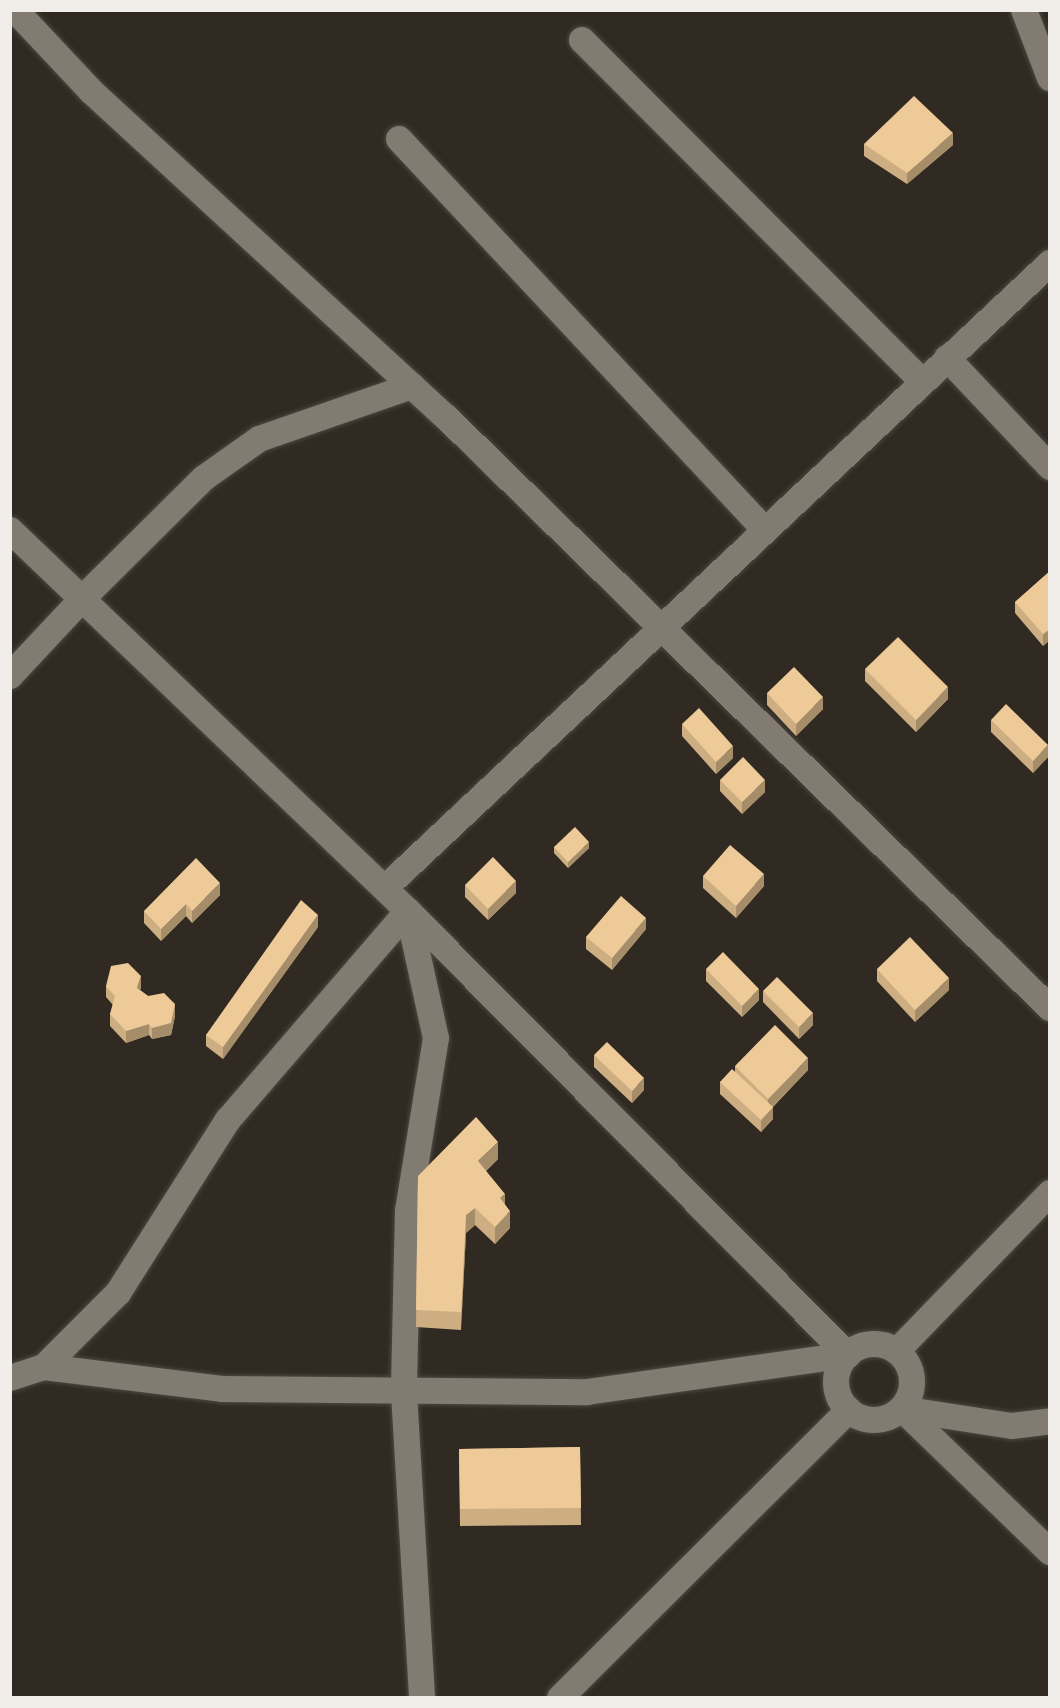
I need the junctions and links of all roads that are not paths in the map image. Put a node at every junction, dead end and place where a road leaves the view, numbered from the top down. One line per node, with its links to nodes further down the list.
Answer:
1 (15, 10): 9 (street)
2 (1024, 10): 4 (street)
3 (582, 40): 8 (street)
4 (1050, 78)
5 (399, 139): 12 (street)
6 (1050, 263): 7 (street)
7 (946, 358): 8 (street); 10 (street)
8 (922, 381): 12 (street)
9 (412, 386): 13 (street); 14 (street)
10 (1050, 467)
11 (10, 530): 13 (street)
12 (765, 530): 14 (street)
13 (83, 598): 15 (street); 16 (street)
14 (663, 627): 16 (street); 18 (street)
15 (10, 676)
16 (385, 888): 17 (street)
17 (408, 911): 21 (street); 22 (street); 24 (street)
18 (1050, 1008)
19 (1050, 1193): 20 (street)
20 (897, 1351): 21 (street); 25 (street)
21 (848, 1354): 24 (street); 26 (street)
22 (44, 1367): 23 (street); 24 (street)
23 (10, 1378)
24 (404, 1393): 29 (street)
25 (902, 1409): 26 (street); 27 (street); 28 (street)
26 (849, 1410): 30 (street)
27 (1050, 1421)
28 (1050, 1552)
29 (422, 1698)
30 (560, 1698)

